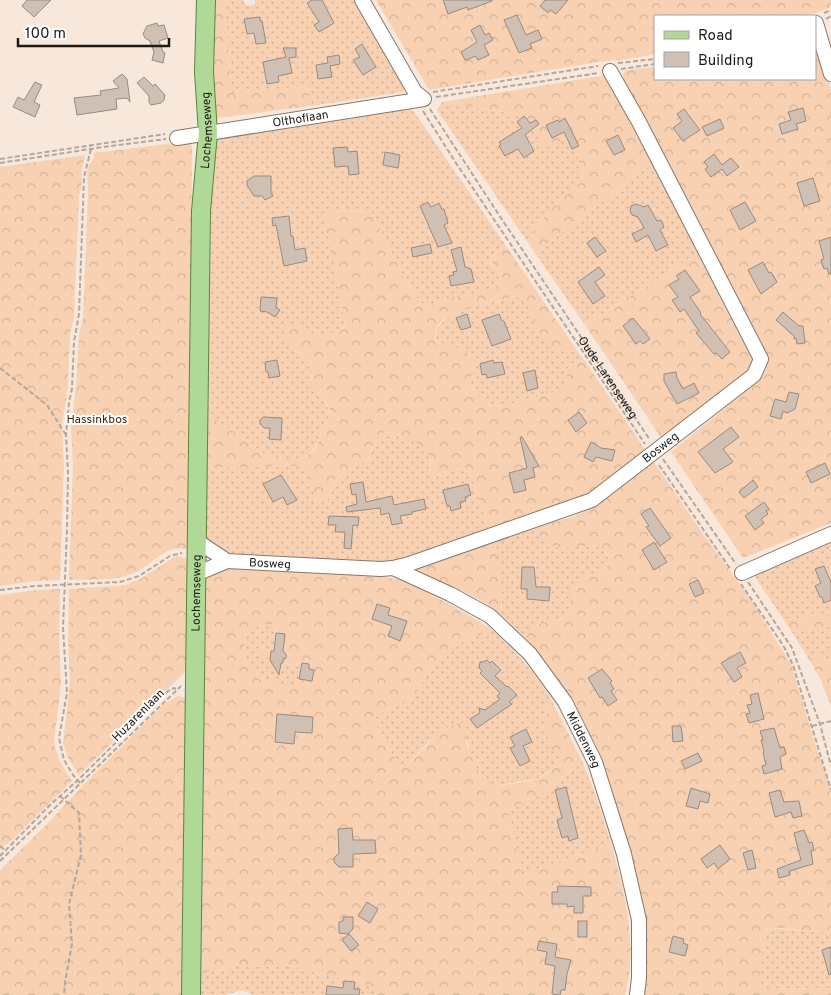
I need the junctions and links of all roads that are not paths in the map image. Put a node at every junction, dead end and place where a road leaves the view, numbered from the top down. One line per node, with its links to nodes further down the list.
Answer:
1 (206, 0): 6 (main road, Lochemseweg)
2 (362, 0): 6 (street, Olthoflaan)
3 (816, 23): 5 (street)
4 (608, 67): 11 (street, Bosweg)
5 (831, 74)
6 (203, 134): 7 (street, Olthoflaan); 9 (main road, Lochemseweg)
7 (177, 138)
8 (831, 534): 12 (street)
9 (196, 549): 10 (street); 13 (main road, Lochemseweg)
10 (227, 561): 11 (street, Bosweg); 13 (street, Bosweg)
11 (393, 568): 15 (street, Middenweg)
12 (737, 573)
13 (196, 574): 14 (main road, Lochemseweg)
14 (191, 995)
15 (637, 995)

